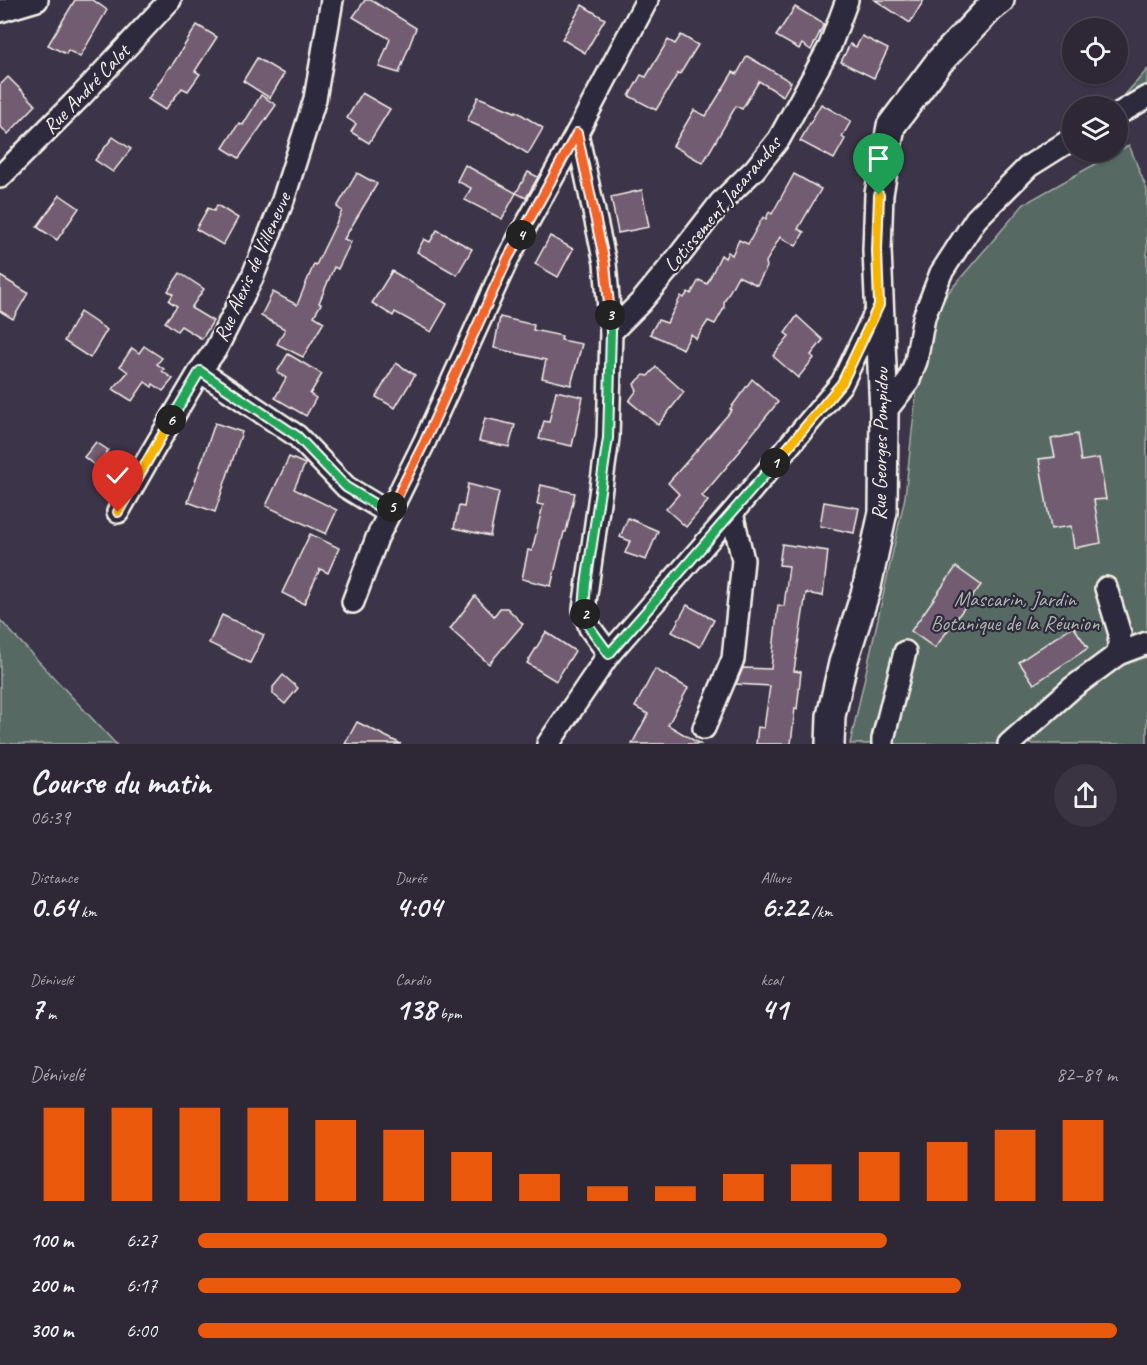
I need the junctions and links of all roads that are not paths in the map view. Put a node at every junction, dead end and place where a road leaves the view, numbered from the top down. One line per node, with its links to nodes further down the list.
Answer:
1 (37, 0): 7 (street)
2 (170, 0): 12 (street, Rue André Calot)
3 (332, 0): 15 (street, Rue Alexis de Villeneuve)
4 (647, 0): 10 (street)
5 (847, 0): 14 (street, Lotissement Jacarandas)
6 (1000, 0): 13 (main road, Rue Georges Pompidou)
7 (0, 11)
8 (1147, 97): 9 (street)
9 (1128, 108)
10 (577, 133): 14 (street); 18 (street)
11 (1062, 145): 16 (street)
12 (0, 177)
13 (879, 305): 16 (main road, Rue Georges Pompidou); 19 (street)
14 (611, 332): 24 (street)
15 (200, 371): 17 (street, Rue Alexis de Villeneuve); 18 (street)
16 (884, 413): 28 (main road, Rue Georges Pompidou)
17 (118, 512)
18 (389, 513): 21 (street)
19 (732, 513): 24 (street); 26 (street)
20 (1106, 588): 25 (street)
21 (353, 602)
22 (1147, 643): 25 (street)
23 (905, 652): 29 (street)
24 (609, 654): 27 (street)
25 (1118, 654): 30 (street)
26 (704, 728)
27 (548, 744)
28 (830, 744)
29 (883, 744)
30 (1009, 744)

